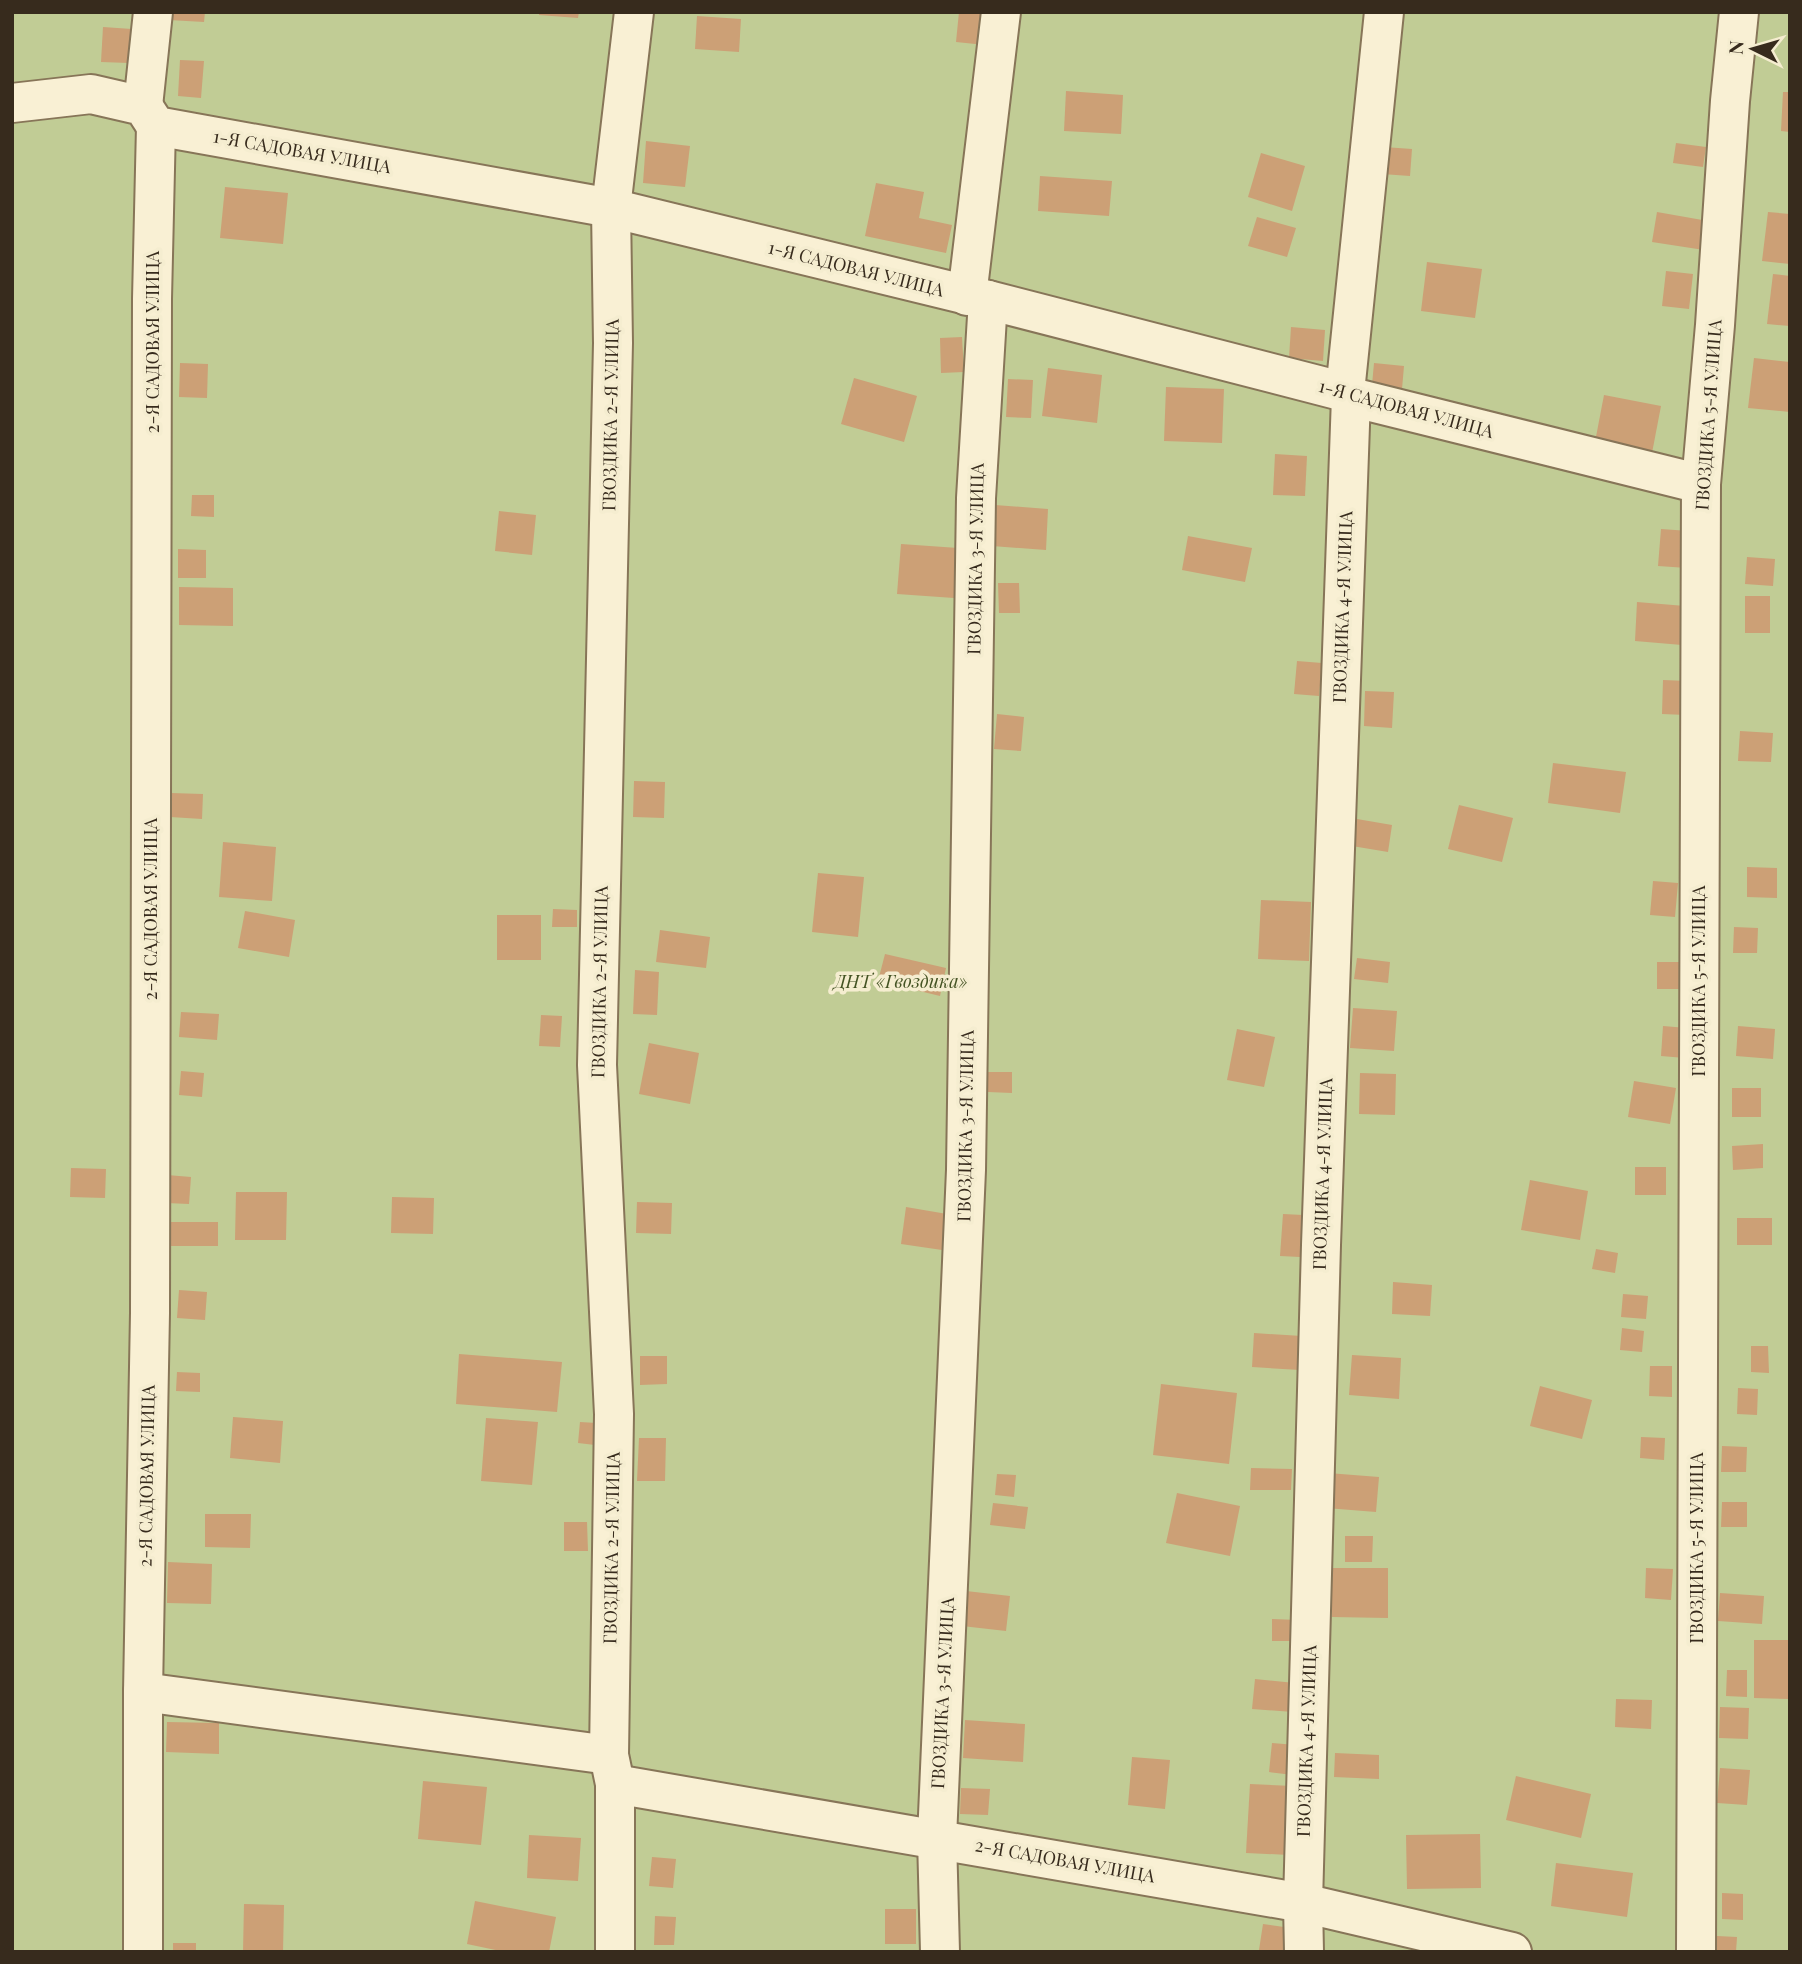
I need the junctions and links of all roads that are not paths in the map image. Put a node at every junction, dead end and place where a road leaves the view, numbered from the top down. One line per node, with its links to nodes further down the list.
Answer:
1 (153, 12): 7 (street, 2-Я САДОВАЯ УЛИЦА)
2 (634, 12): 8 (street, ГВОЗДИКА 2-Я УЛИЦА)
3 (1000, 12): 9 (street, ГВОЗДИКА 3-Я УЛИЦА)
4 (1384, 12): 10 (street, ГВОЗДИКА 4-Я УЛИЦА)
5 (1738, 12): 11 (street, ГВОЗДИКА 5-Я УЛИЦА)
6 (12, 103): 7 (street, 1-Я САДОВАЯ УЛИЦА)
7 (150, 116): 8 (street, 1-Я САДОВАЯ УЛИЦА); 12 (street, 2-Я САДОВАЯ УЛИЦА)
8 (611, 208): 9 (street, 1-Я САДОВАЯ УЛИЦА); 13 (street, ГВОЗДИКА 2-Я УЛИЦА)
9 (978, 298): 10 (street, 1-Я САДОВАЯ УЛИЦА); 14 (street, ГВОЗДИКА 3-Я УЛИЦА)
10 (1348, 395): 11 (street, 1-Я САДОВАЯ УЛИЦА); 15 (street, ГВОЗДИКА 4-Я УЛИЦА)
11 (1701, 484): 21 (street, ГВОЗДИКА 5-Я УЛИЦА)
12 (143, 1692): 13 (street, 2-Я САДОВАЯ УЛИЦА); 16 (street, 2-Я САДОВАЯ УЛИЦА)
13 (612, 1770): 14 (street, 2-Я САДОВАЯ УЛИЦА); 17 (street, ГВОЗДИКА 2-Я УЛИЦА)
14 (936, 1838): 15 (street, 2-Я САДОВАЯ УЛИЦА); 18 (street, ГВОЗДИКА 3-Я УЛИЦА)
15 (1303, 1903): 19 (street, ГВОЗДИКА 4-Я УЛИЦА); 20 (street, 2-Я САДОВАЯ УЛИЦА)
16 (143, 1952)
17 (615, 1952)
18 (940, 1952)
19 (1304, 1952)
20 (1512, 1952)
21 (1696, 1952)

